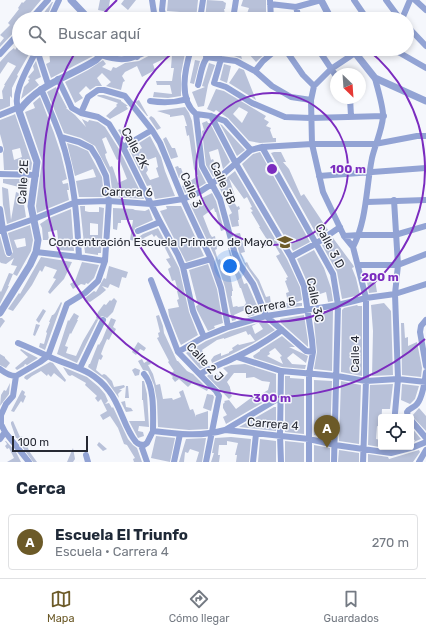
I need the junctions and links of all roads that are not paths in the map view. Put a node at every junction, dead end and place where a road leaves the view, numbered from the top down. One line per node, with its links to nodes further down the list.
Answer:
1 (48, 0): 16 (street)
2 (59, 0): 17 (street)
3 (71, 0): 18 (street)
4 (152, 0): 19 (street)
5 (163, 0): 20 (street)
6 (204, 0): 21 (street)
7 (236, 0): 22 (street)
8 (321, 0): 14 (street); 25 (street)
9 (354, 0): 26 (street)
10 (386, 0): 27 (street)
11 (410, 0): 28 (street)
12 (415, 0): 15 (street)
13 (270, 2): 14 (street); 23 (street)
14 (296, 7): 24 (street)
15 (426, 10)
16 (37, 12)
17 (53, 12)
18 (82, 12)
19 (154, 12)
20 (162, 12)
21 (201, 12)
22 (234, 12)
23 (271, 12)
24 (297, 12)
25 (327, 12)
26 (362, 12)
27 (395, 12)
28 (404, 12)
29 (414, 33): 31 (street)
30 (12, 41): 32 (street)
31 (426, 46)
32 (0, 54)
33 (34, 56): 63 (street, Calle 2E)
34 (39, 56): 54 (street, Calle 2E)
35 (97, 56): 53 (street)
36 (107, 56): 44 (street)
37 (189, 56): 58 (street, Calle 3B)
38 (269, 56): 51 (street)
39 (290, 56): 56 (street)
40 (323, 56): 47 (street)
41 (348, 56): 48 (street)
42 (360, 56): 52 (street)
43 (405, 56): 49 (street)
44 (137, 57)
45 (206, 57): 46 (street); 55 (street)
46 (221, 59): 51 (street); 70 (street)
47 (330, 68)
48 (332, 68)
49 (426, 68)
50 (330, 70): 56 (street)
51 (255, 71): 59 (street)
52 (375, 78): 60 (street); 69 (street)
53 (58, 79): 54 (street); 64 (street)
54 (48, 84): 57 (street)
55 (198, 85)
56 (314, 86): 59 (street)
57 (41, 89): 63 (street); 73 (street)
58 (187, 100): 61 (street); 65 (street, Calle 3B)
59 (311, 100): 70 (street)
60 (426, 100)
61 (150, 101)
62 (350, 104): 68 (street)
63 (18, 109): 66 (street); 83 (street, Calle 2E)
64 (81, 113): 71 (street, Calle 3); 76 (street, Calle 2K)
65 (196, 114): 67 (street); 85 (street, Calle 3B)
66 (0, 115)
67 (210, 116): 78 (street); 79 (street, Calle 3C)
68 (351, 116): 69 (street); 70 (street)
69 (384, 116): 75 (street)
70 (311, 118): 74 (street)
71 (152, 130): 76 (street); 86 (street, Calle 3)
72 (426, 136): 75 (street, Carrera 6)
73 (61, 137): 89 (street); 90 (street)
74 (312, 144): 75 (street, Carrera 6); 77 (street, Carrera 6); 84 (street)
75 (375, 144): 81 (street)
76 (123, 147): 92 (street, Calle 2K)
77 (262, 147): 78 (street, Carrera 6); 103 (street, Calle 3 D)
78 (251, 150): 79 (street, Carrera 6)
79 (235, 162): 85 (street, Carrera 6); 109 (street, Calle 3C)
80 (426, 168): 81 (street)
81 (370, 172): 84 (street); 91 (street)
82 (0, 174): 83 (street)
83 (36, 175): 94 (street, Calle 2E)
84 (319, 176): 97 (street)
85 (212, 184): 86 (street, Carrera 6); 122 (street, Calle 3B)
86 (183, 199): 92 (street, Carrera 6); 110 (street, Calle 3)
87 (394, 200): 88 (street); 91 (street); 102 (street)
88 (426, 200)
89 (109, 201): 90 (street, Carrera 6); 92 (street, Carrera 6); 111 (street)
90 (76, 202): 94 (street, Carrera 6); 108 (street)
91 (367, 202): 100 (street)
92 (151, 204): 95 (street, Calle 2K)
93 (0, 209): 98 (street)
94 (34, 219): 98 (street, Carrera 6); 105 (street, Calle 2E)
95 (160, 222): 99 (street); 114 (street, Calle 2K)
96 (426, 226): 102 (street)
97 (340, 227): 101 (street); 103 (street)
98 (2, 230): 106 (street)
99 (138, 231)
100 (359, 235): 101 (street); 102 (street); 104 (street)
101 (344, 236): 104 (street)
102 (396, 236): 113 (street)
103 (317, 243): 109 (street); 119 (street, Calle 3 D)
104 (353, 247): 112 (street, Calle 4)
105 (36, 252): 108 (street); 121 (street, Calle 2E)
106 (9, 253)
107 (426, 254): 113 (street)
108 (79, 256): 111 (street)
109 (291, 257): 120 (street, Calle 3C)
110 (211, 259): 114 (street); 125 (street, Calle 3)
111 (105, 261): 131 (street)
112 (358, 265): 113 (street); 118 (street, Calle 4)
113 (398, 265): 117 (street)
114 (183, 267): 127 (street, Calle 2K)
115 (150, 280): 129 (street, Calle 2 J)
116 (426, 284): 117 (street, Carrera 5)
117 (395, 294): 118 (street, Carrera 5); 143 (street)
118 (366, 298): 119 (street, Carrera 5); 144 (street, Calle 4)
119 (338, 305): 120 (street, Carrera 5); 142 (street, Calle 3 D)
120 (307, 310): 122 (street, Carrera 5); 130 (street, Calle 3C)
121 (0, 313)
122 (266, 316): 125 (street, Carrera 5); 126 (street, Calle 3B)
123 (103, 320): 135 (street)
124 (426, 320): 133 (street)
125 (228, 327): 127 (street, Carrera 5)
126 (282, 330): 130 (street, Calle 3B); 132 (street)
127 (204, 337): 129 (street, Carrera 5)
128 (18, 343): 131 (street)
129 (178, 352): 139 (street, Calle 2 J)
130 (310, 352): 140 (street, Calle 3C)
131 (48, 356): 135 (street); 141 (street)
132 (237, 357): 136 (street); 139 (street)
133 (426, 366)
134 (0, 368): 141 (street)
135 (80, 368): 160 (street)
136 (281, 371): 140 (street); 146 (street)
137 (426, 372): 145 (street)
138 (144, 374): 151 (street)
139 (200, 374): 153 (street, Calle 2 J)
140 (309, 374): 142 (street); 157 (street, Calle 3C)
141 (16, 376): 155 (street)
142 (337, 376): 144 (street); 161 (street, Calle 3 D)
143 (398, 379): 144 (street); 145 (street); 147 (street)
144 (366, 381): 162 (street, Calle 4)
145 (425, 381): 148 (street)
146 (281, 397): 150 (street); 156 (street)
147 (395, 413)
148 (407, 414)
149 (414, 424): 158 (street)
150 (225, 430): 153 (street, Carrera 4); 154 (street, Carrera 4)
151 (153, 431): 152 (street, Carrera 4); 160 (street)
152 (180, 434): 153 (street, Carrera 4); 168 (street)
153 (212, 434): 169 (street, Calle 2 J)
154 (256, 434): 156 (street, Carrera 4); 170 (street)
155 (2, 436): 165 (street)
156 (280, 436): 157 (street, Carrera 4); 171 (street)
157 (309, 438): 161 (street, Carrera 4); 172 (street, Calle 3C)
158 (426, 438)
159 (426, 442): 162 (street, Carrera 4)
160 (141, 445): 167 (street)
161 (335, 445): 162 (street, Carrera 4); 173 (street, Calle 3 D)
162 (364, 450): 174 (street, Calle 4)
163 (426, 450): 175 (street)
164 (86, 455): 166 (street)
165 (29, 462)
166 (88, 462)
167 (147, 462)
168 (174, 462)
169 (206, 462)
170 (253, 462)
171 (281, 462)
172 (309, 462)
173 (334, 462)
174 (363, 462)
175 (420, 462)

